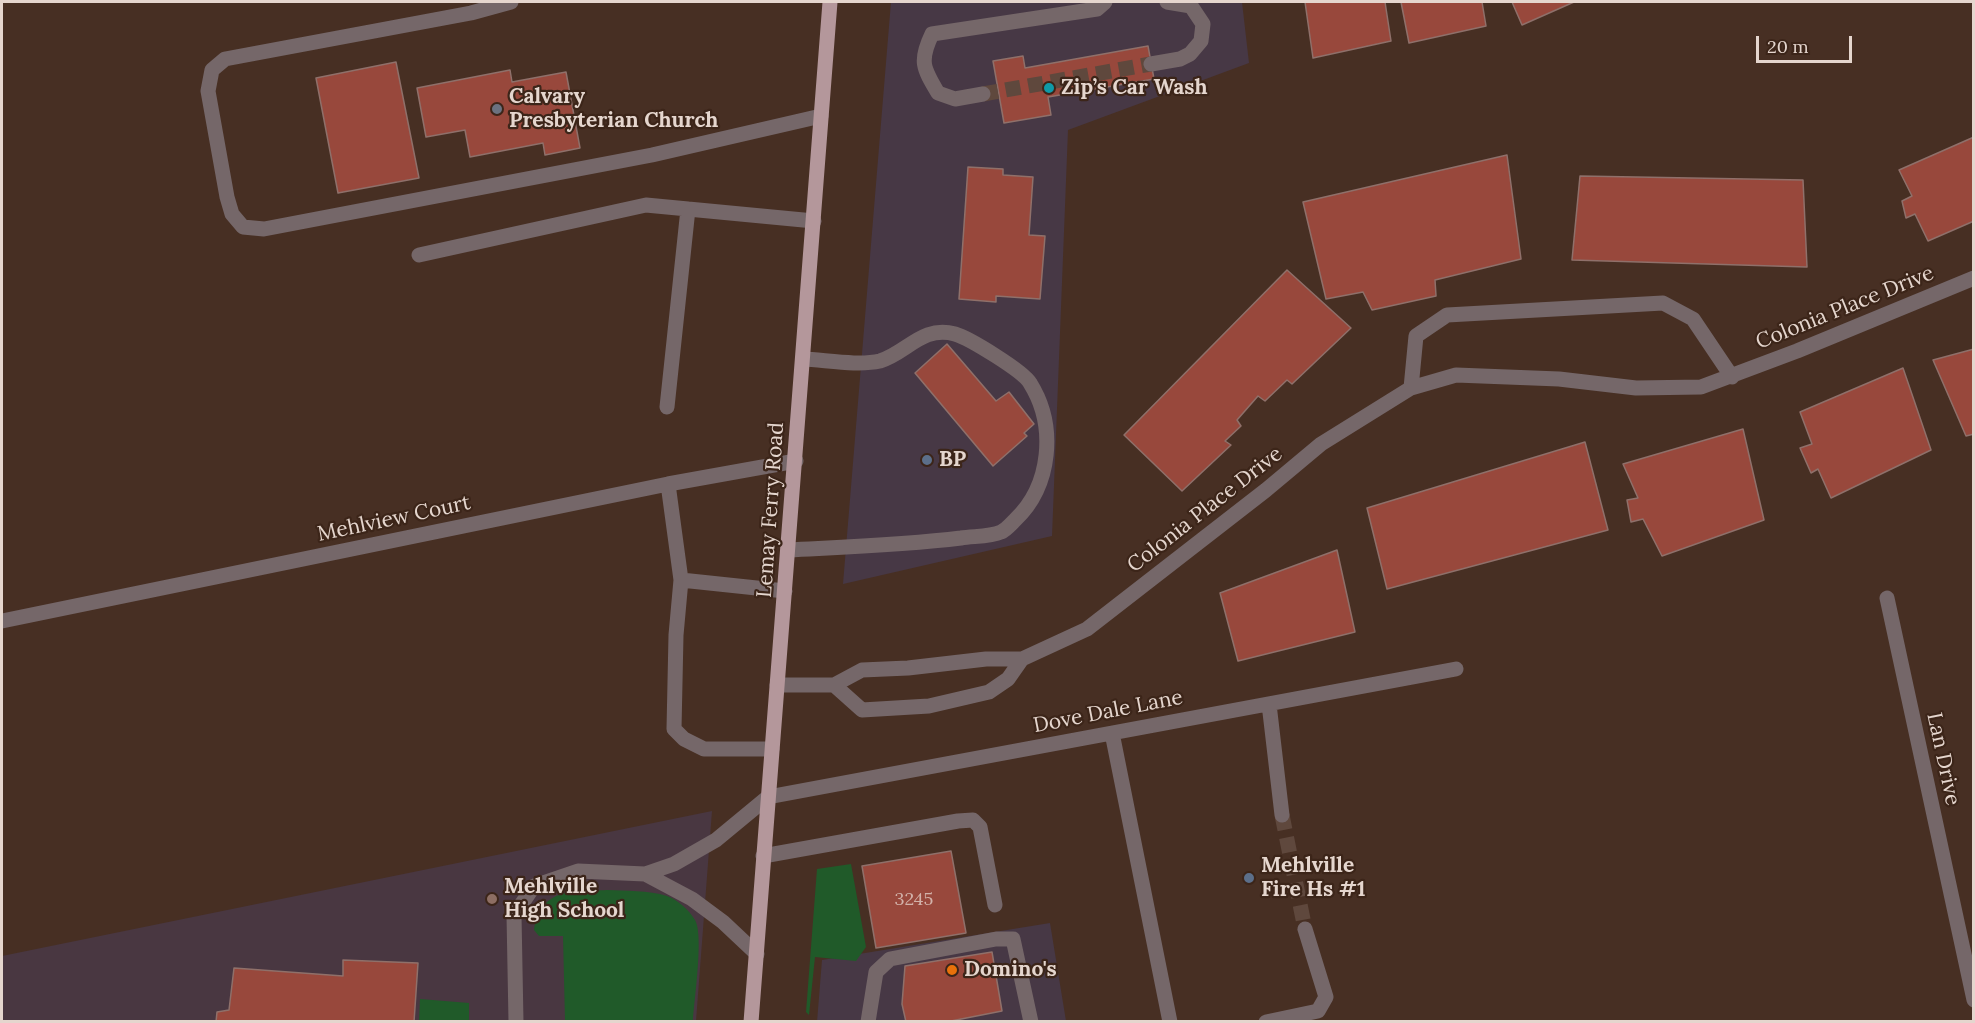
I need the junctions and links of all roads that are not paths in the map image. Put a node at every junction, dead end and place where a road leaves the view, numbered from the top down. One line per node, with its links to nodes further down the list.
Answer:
1 (511, 2): 7 (street)
2 (830, 2): 7 (main road, Lemay Ferry Road)
3 (1105, 2): 6 (street)
4 (1167, 2): 5 (street)
5 (1151, 64)
6 (983, 94)
7 (821, 116): 9 (main road, Lemay Ferry Road)
8 (688, 209): 9 (street); 10 (street); 15 (street)
9 (814, 221): 12 (main road, Lemay Ferry Road)
10 (419, 255)
11 (1974, 278): 13 (street, Colonia Place Drive)
12 (803, 359): 16 (main road, Lemay Ferry Road); 18 (street)
13 (1732, 376): 14 (street, Colonia Place Drive); 14 (street)
14 (1411, 387): 23 (street, Colonia Place Drive)
15 (667, 407)
16 (796, 461): 17 (street, Mehlview Court); 18 (main road, Lemay Ferry Road)
17 (668, 484): 19 (street); 22 (street, Mehlview Court)
18 (789, 550): 20 (main road, Lemay Ferry Road)
19 (681, 580): 20 (street); 29 (street)
20 (785, 591): 25 (main road, Lemay Ferry Road)
21 (1887, 598): 37 (street, Lan Drive)
22 (2, 621)
23 (1022, 659): 26 (street, Colonia Place Drive); 26 (street, Colonia Place Drive)
24 (1456, 669): 27 (street, Dove Dale Lane)
25 (777, 685): 26 (street); 29 (main road, Lemay Ferry Road)
26 (834, 686)
27 (1269, 704): 28 (street, Dove Dale Lane); 31 (street)
28 (1112, 733): 30 (street, Dove Dale Lane); 42 (street)
29 (772, 749): 30 (main road, Lemay Ferry Road)
30 (768, 797): 32 (main road, Lemay Ferry Road); 33 (street)
31 (1282, 814)
32 (763, 856): 34 (street); 36 (main road, Lemay Ferry Road)
33 (645, 874): 36 (street); 38 (street)
34 (995, 905)
35 (1305, 929): 43 (street)
36 (757, 954): 39 (main road, Lemay Ferry Road)
37 (1974, 1000)
38 (516, 1022)
39 (751, 1022)
40 (868, 1022): 41 (street)
41 (1031, 1022)
42 (1170, 1022)
43 (1266, 1022)

